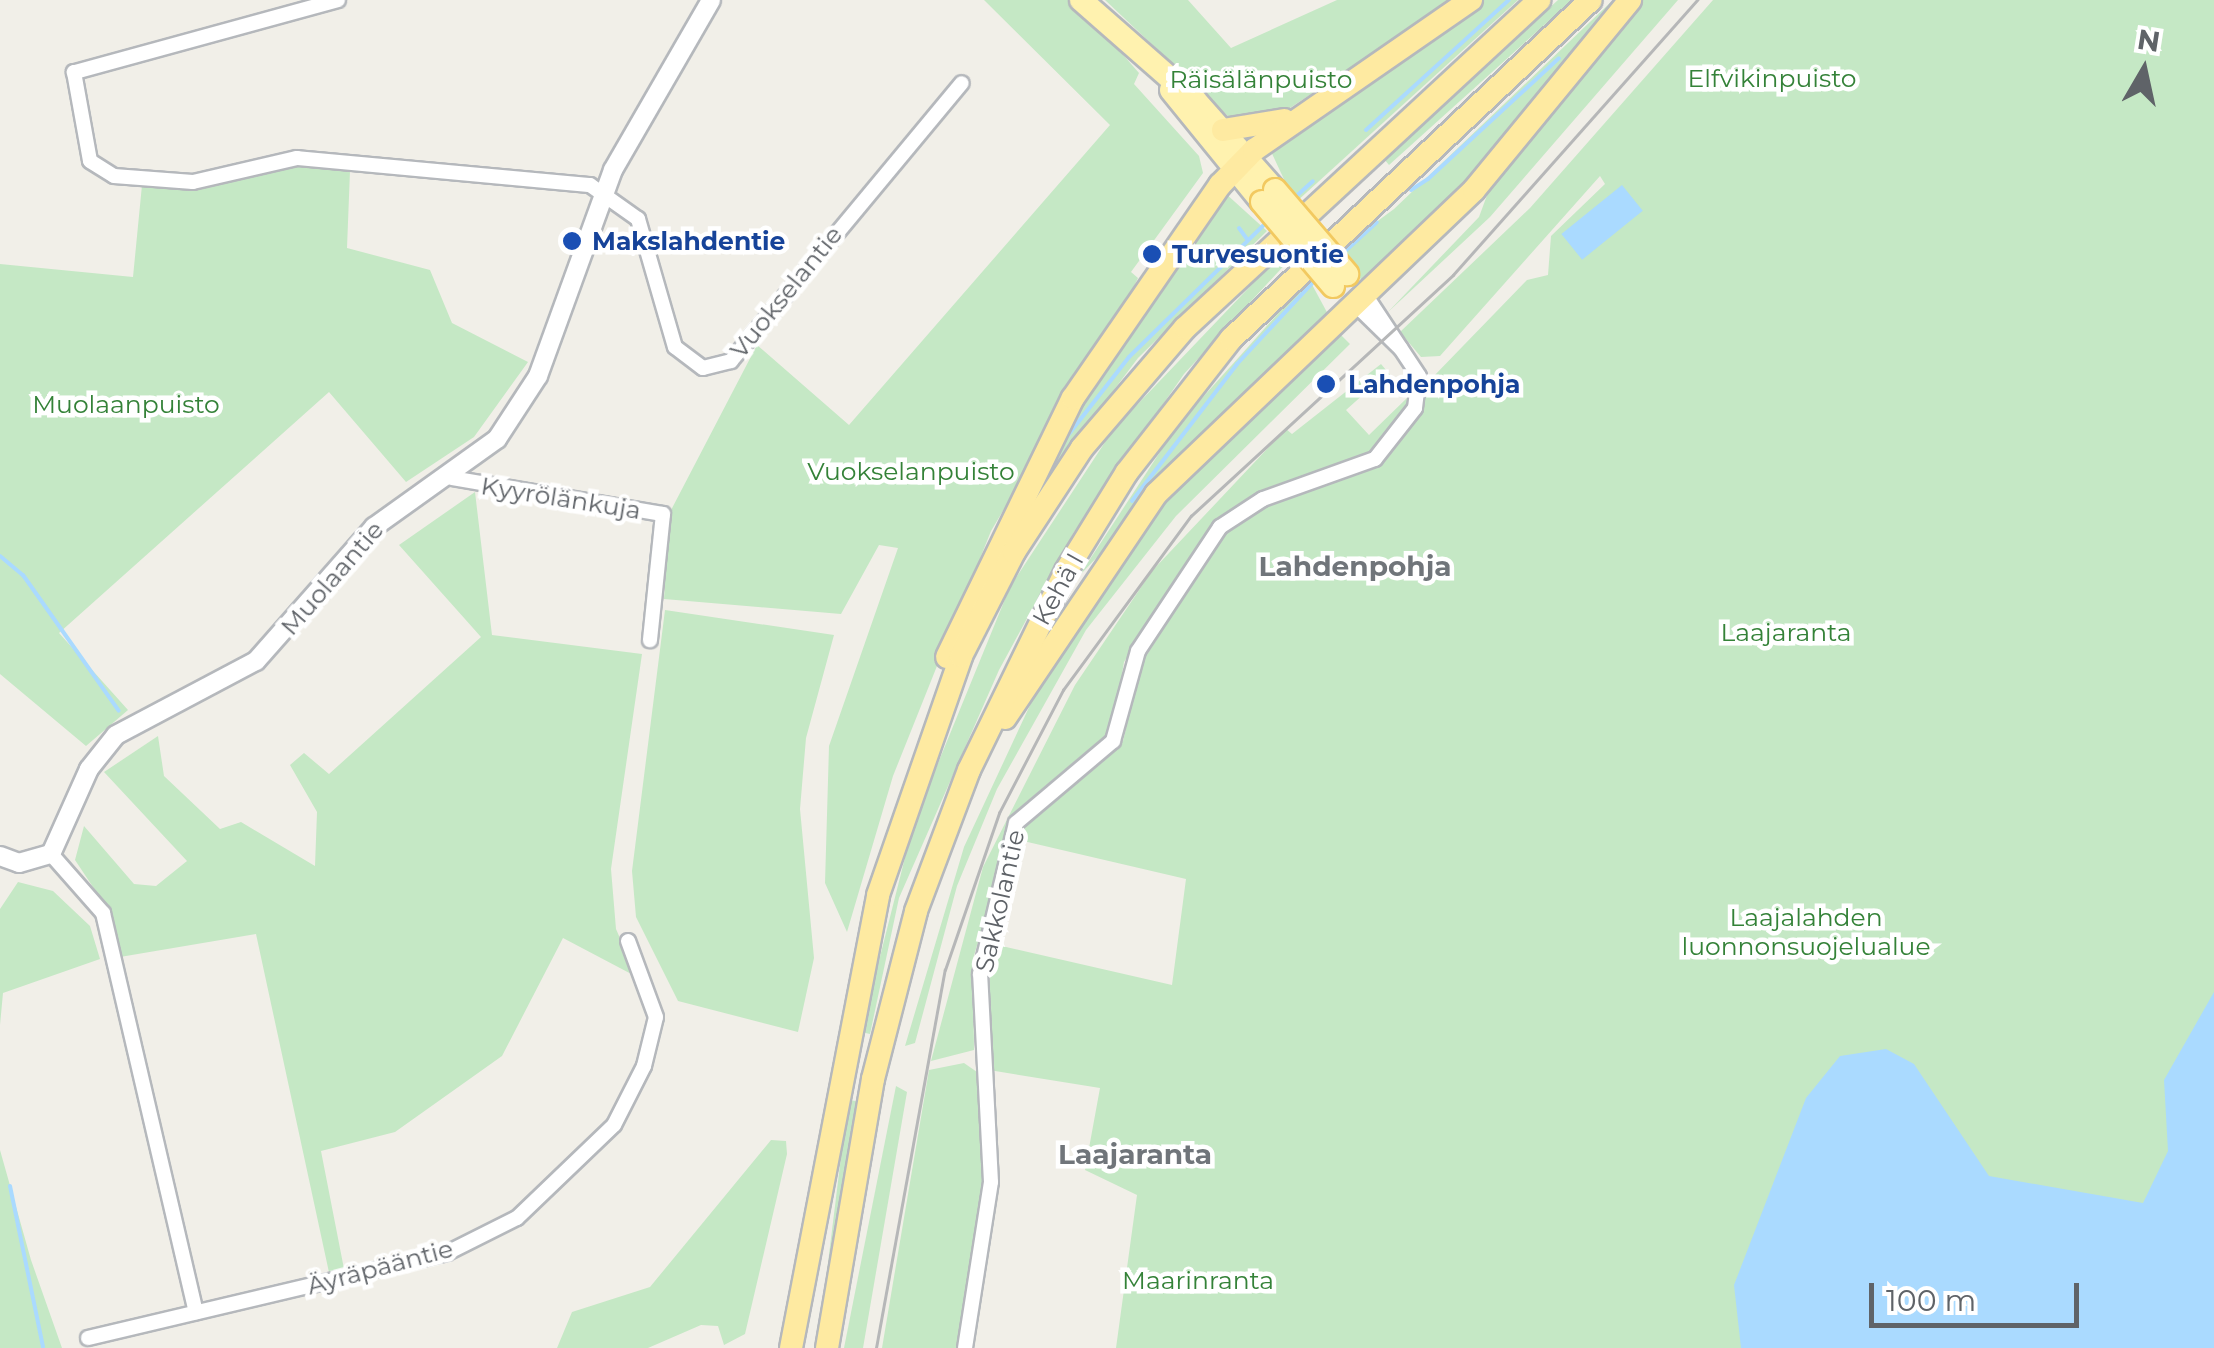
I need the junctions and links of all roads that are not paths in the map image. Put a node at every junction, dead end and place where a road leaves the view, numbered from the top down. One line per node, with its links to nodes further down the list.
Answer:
1 (338, 0): 15 (street)
2 (711, 0): 15 (street, Muolaantie)
3 (1081, 0): 9 (main road)
4 (1100, 0): 9 (main road)
5 (1471, 0): 12 (highway)
6 (1540, 0): 19 (highway)
7 (1591, 0): 20 (highway, Kehä I)
8 (1630, 0): 16 (highway)
9 (1132, 43): 10 (main road)
10 (1158, 70): 13 (main road); 14 (main road)
11 (962, 84): 15 (street, Vuokselantie)
12 (1311, 110): 13 (highway); 14 (highway)
13 (1223, 130): 14 (main road)
14 (1240, 163): 16 (main road, bridge); 19 (highway)
15 (605, 190): 17 (street, Muolaantie)
16 (1363, 303): 20 (highway); 28 (street, Sakkolantie)
17 (452, 478): 18 (street, Kyyrölänkuja); 21 (street, Muolaantie)
18 (650, 640)
19 (926, 748): 26 (highway)
20 (969, 770): 27 (highway, Kehä I)
21 (51, 854): 22 (street); 24 (street)
22 (0, 856)
23 (628, 941): 24 (street, Äyräpääntie)
24 (196, 1312): 25 (street, Äyräpääntie)
25 (88, 1338)
26 (791, 1348)
27 (826, 1348)
28 (966, 1348)

